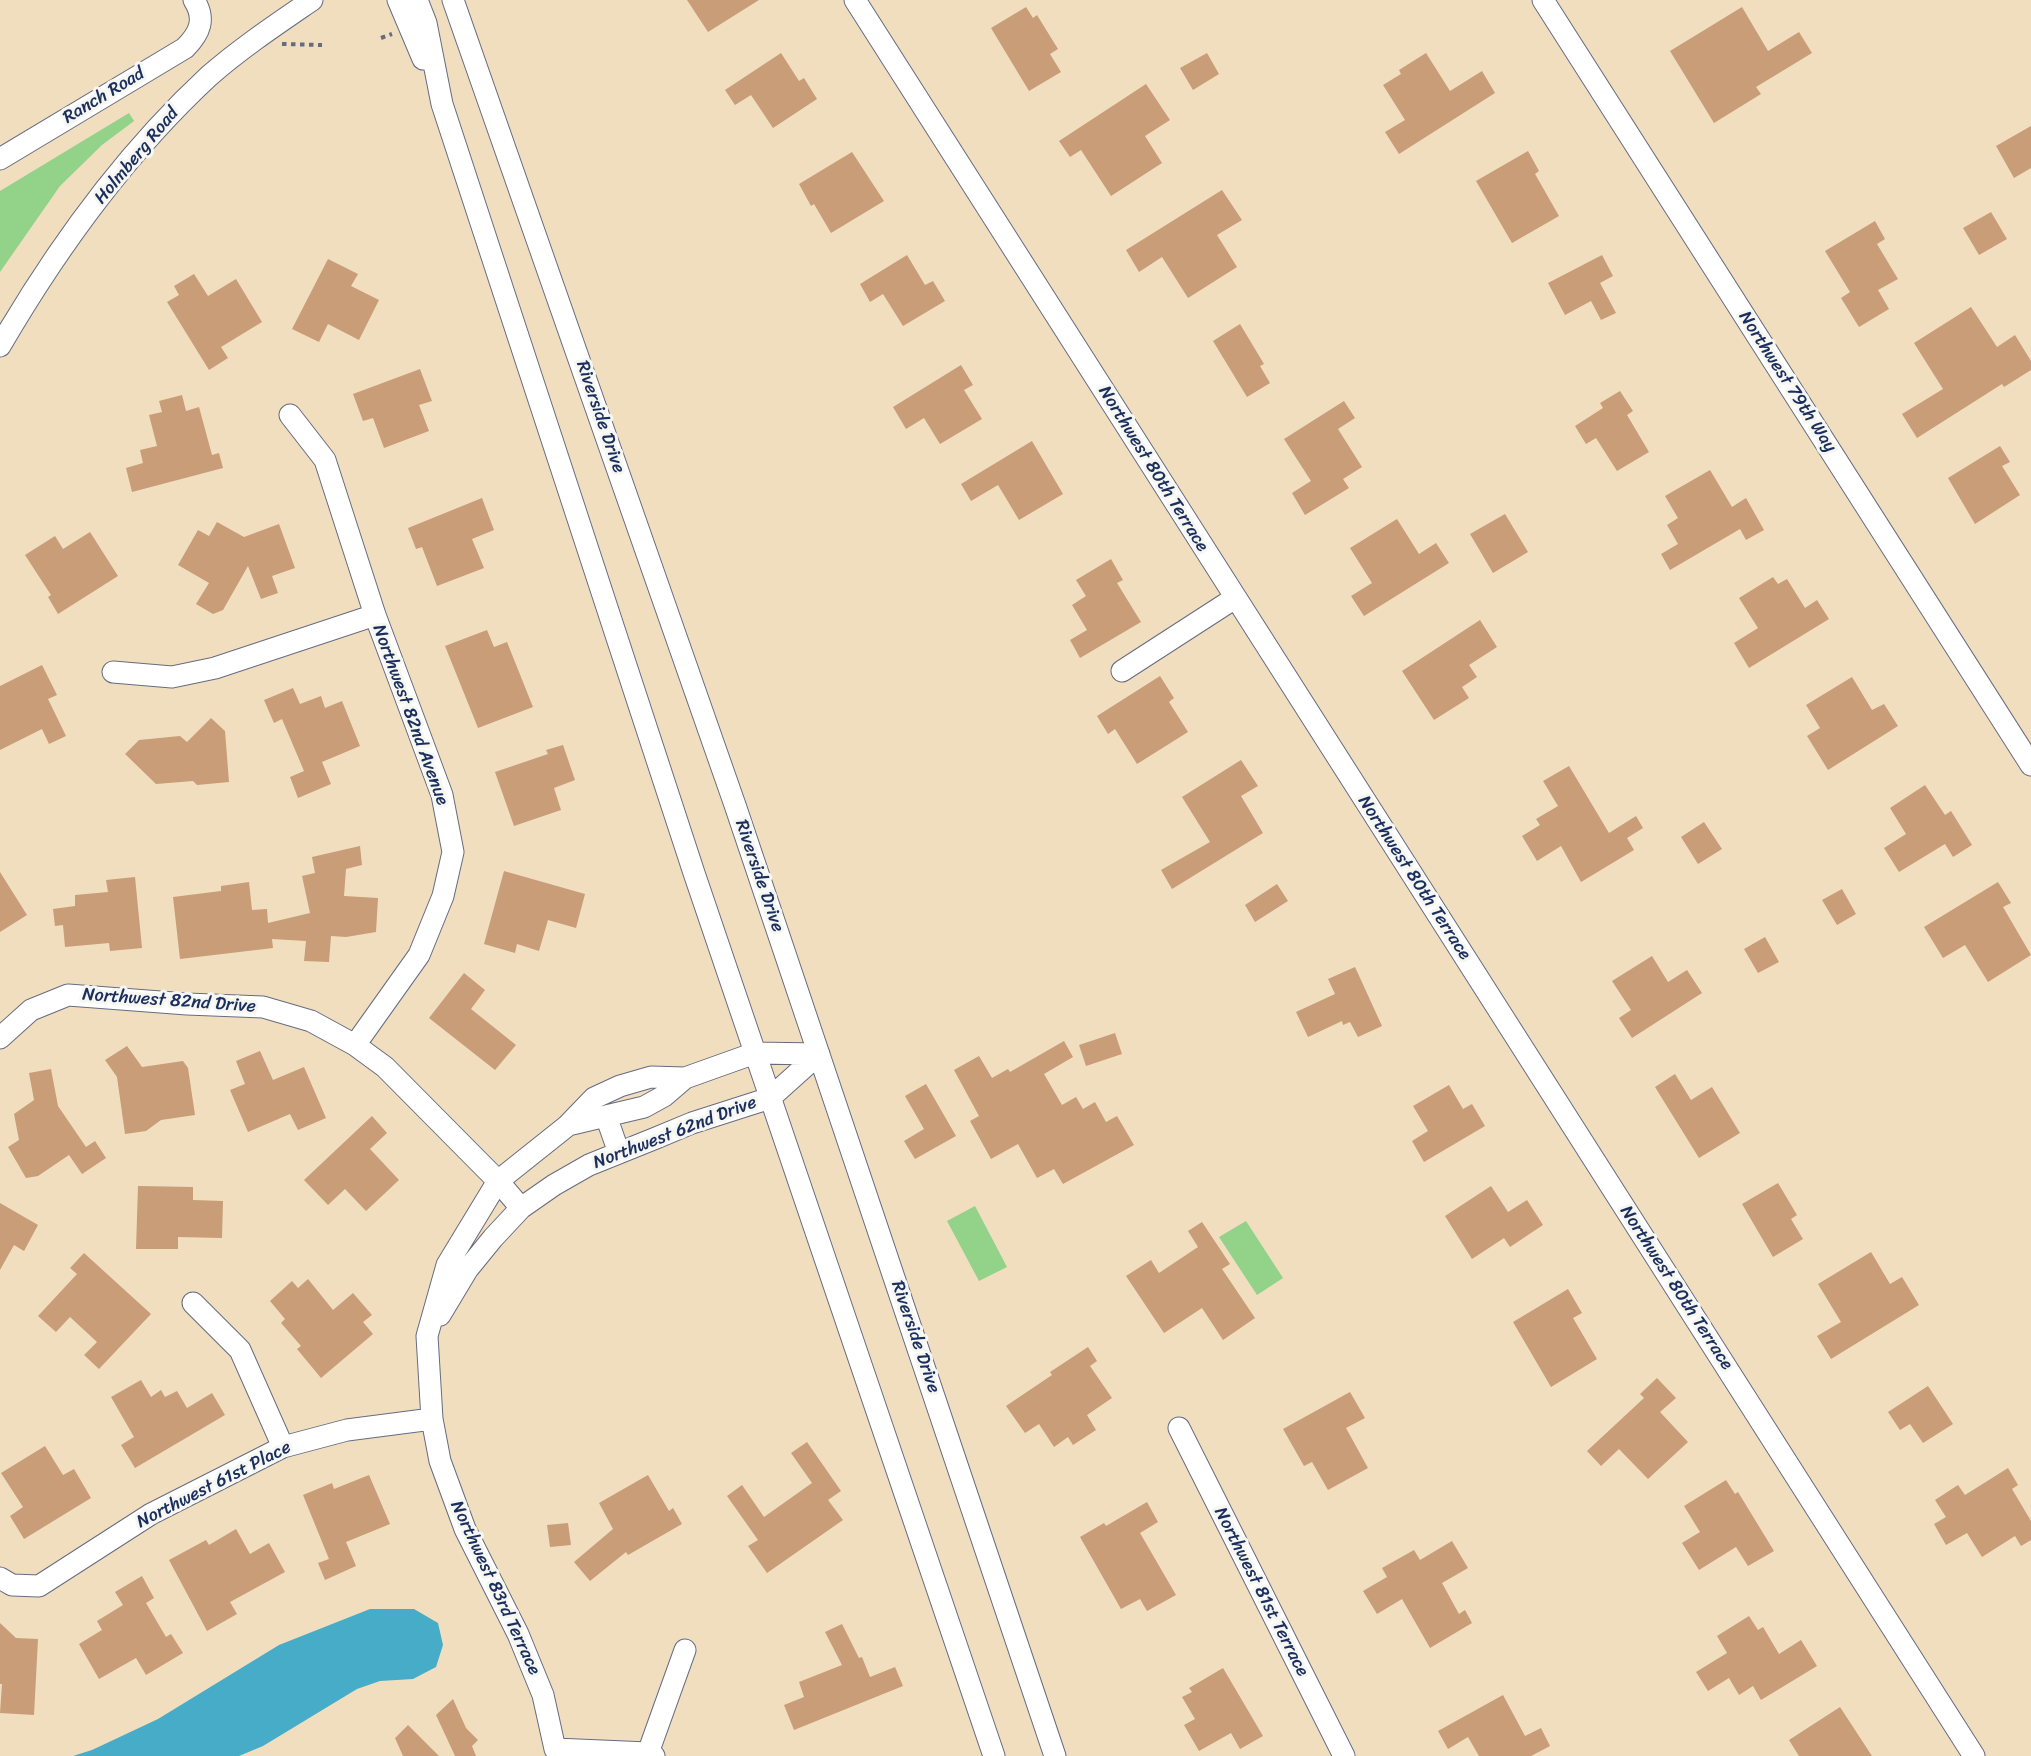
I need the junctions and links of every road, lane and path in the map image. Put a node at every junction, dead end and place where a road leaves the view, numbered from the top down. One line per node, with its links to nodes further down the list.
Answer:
1 (194, 0): 11 (street, Ranch Road)
2 (312, 0): 12 (street, Holmberg Road)
3 (398, 0): 10 (street)
4 (417, 0): 10 (street)
5 (453, 0): 22 (street, Riverside Drive)
6 (855, 0): 14 (street, Northwest 80th Terrace)
7 (1543, 0): 18 (street, Northwest 79th Way)
8 (275, 44): 9 (path)
9 (322, 45)
10 (442, 104): 21 (street)
11 (0, 159)
12 (0, 346)
13 (290, 415): 15 (street, Northwest 82nd Avenue)
14 (1235, 597): 16 (street); 42 (street, Northwest 80th Terrace)
15 (375, 615): 17 (street); 20 (street, Northwest 82nd Avenue)
16 (1122, 671)
17 (113, 672)
18 (2031, 765)
19 (0, 1038): 20 (street, Northwest 82nd Drive)
20 (355, 1046): 28 (street, Northwest 82nd Drive)
21 (755, 1053): 22 (street, Northwest 62nd Drive); 23 (street, Northwest 62nd Drive); 24 (street)
22 (819, 1054): 24 (street, Northwest 62nd Drive); 40 (street, Riverside Drive)
23 (685, 1078): 25 (street, Northwest 62nd Drive); 26 (street, Northwest 62nd Drive)
24 (770, 1098): 27 (street, Northwest 62nd Drive); 39 (street)
25 (606, 1116): 26 (street, Northwest 62nd Drive); 27 (street)
26 (567, 1126): 28 (street, Northwest 62nd Drive)
27 (619, 1153): 29 (street, Northwest 62nd Drive)
28 (498, 1181): 29 (street, Northwest 82nd Drive); 31 (street, Northwest 62nd Drive)
29 (521, 1208): 31 (street, Northwest 62nd Drive)
30 (193, 1303): 34 (street)
31 (428, 1336): 32 (street, Northwest 83rd Terrace)
32 (432, 1419): 34 (street, Northwest 61st Place); 37 (street, Northwest 83rd Terrace)
33 (1179, 1428): 41 (street, Northwest 81st Terrace)
34 (283, 1447): 35 (street, Northwest 61st Place)
35 (6, 1582)
36 (685, 1650): 38 (street, Northwest 83rd Terrace)
37 (554, 1752): 38 (street, Northwest 83rd Terrace)
38 (651, 1755)
39 (994, 1756)
40 (1055, 1756)
41 (1344, 1756)
42 (1974, 1756)

